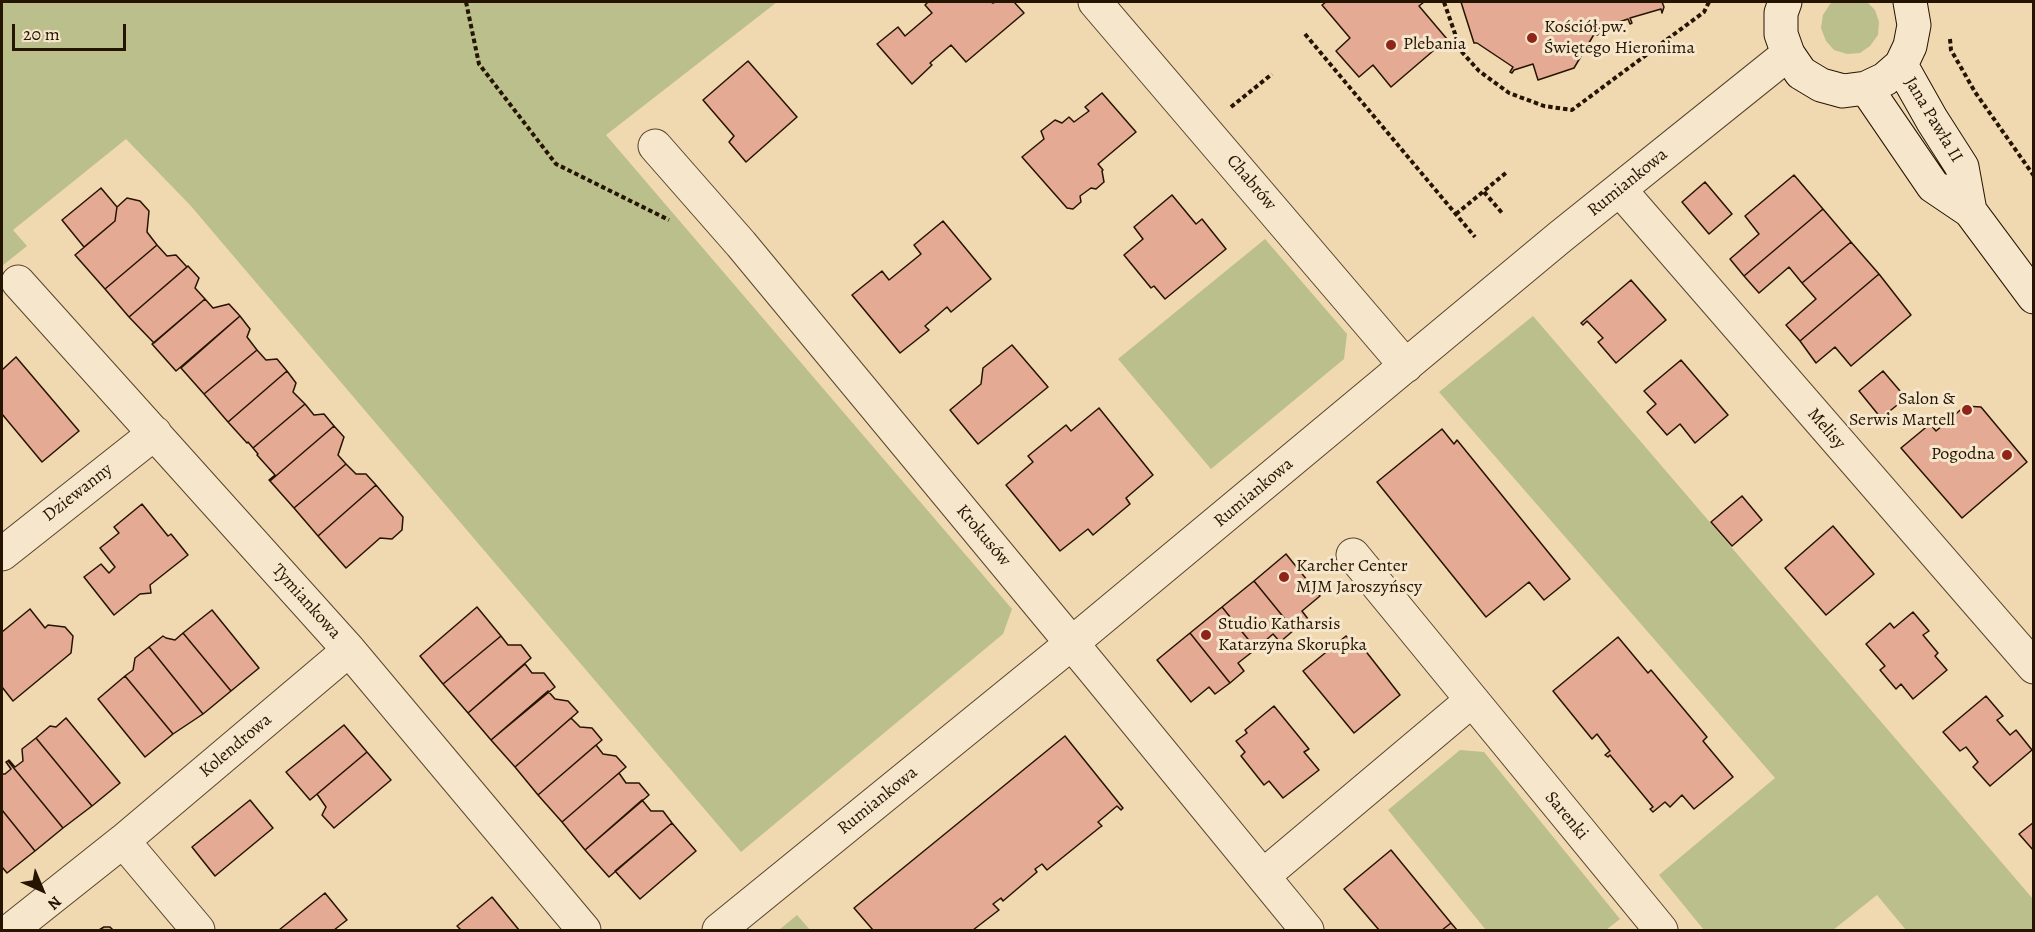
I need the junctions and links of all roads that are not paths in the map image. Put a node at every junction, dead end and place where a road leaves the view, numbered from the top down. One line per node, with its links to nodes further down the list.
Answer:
1 (1095, 2): 12 (street, Chabrów)
2 (1785, 2): 4 (street)
3 (1910, 2): 5 (street)
4 (1788, 54): 6 (street); 8 (street, Rumiankowa)
5 (1900, 65): 6 (street); 9 (street, Jana Pawła II)
6 (1866, 88): 9 (street, Jana Pawła II)
7 (655, 146): 16 (street, Krokusów)
8 (1620, 190): 12 (street, Rumiankowa); 18 (street, Melisy)
9 (1970, 211): 11 (street, Jana Pawła II)
10 (18, 282): 13 (street, Tymiankowa)
11 (2034, 297)
12 (1406, 366): 16 (street, Rumiankowa)
13 (155, 432): 14 (street, Dziewanny); 17 (street, Tymiankowa)
14 (2, 554)
15 (1353, 555): 19 (street, Sarenki)
16 (1072, 643): 21 (street, Krokusów); 25 (street, Rumiankowa)
17 (349, 651): 20 (street, Kolendrowa); 24 (street, Tymiankowa)
18 (2034, 667)
19 (1471, 701): 21 (street); 27 (street, Sarenki)
20 (123, 841): 22 (street, Kolendrowa); 23 (street)
21 (1263, 876): 26 (street, Krokusów)
22 (11, 930)
23 (198, 930)
24 (584, 930)
25 (719, 930)
26 (1307, 930)
27 (1661, 930)

